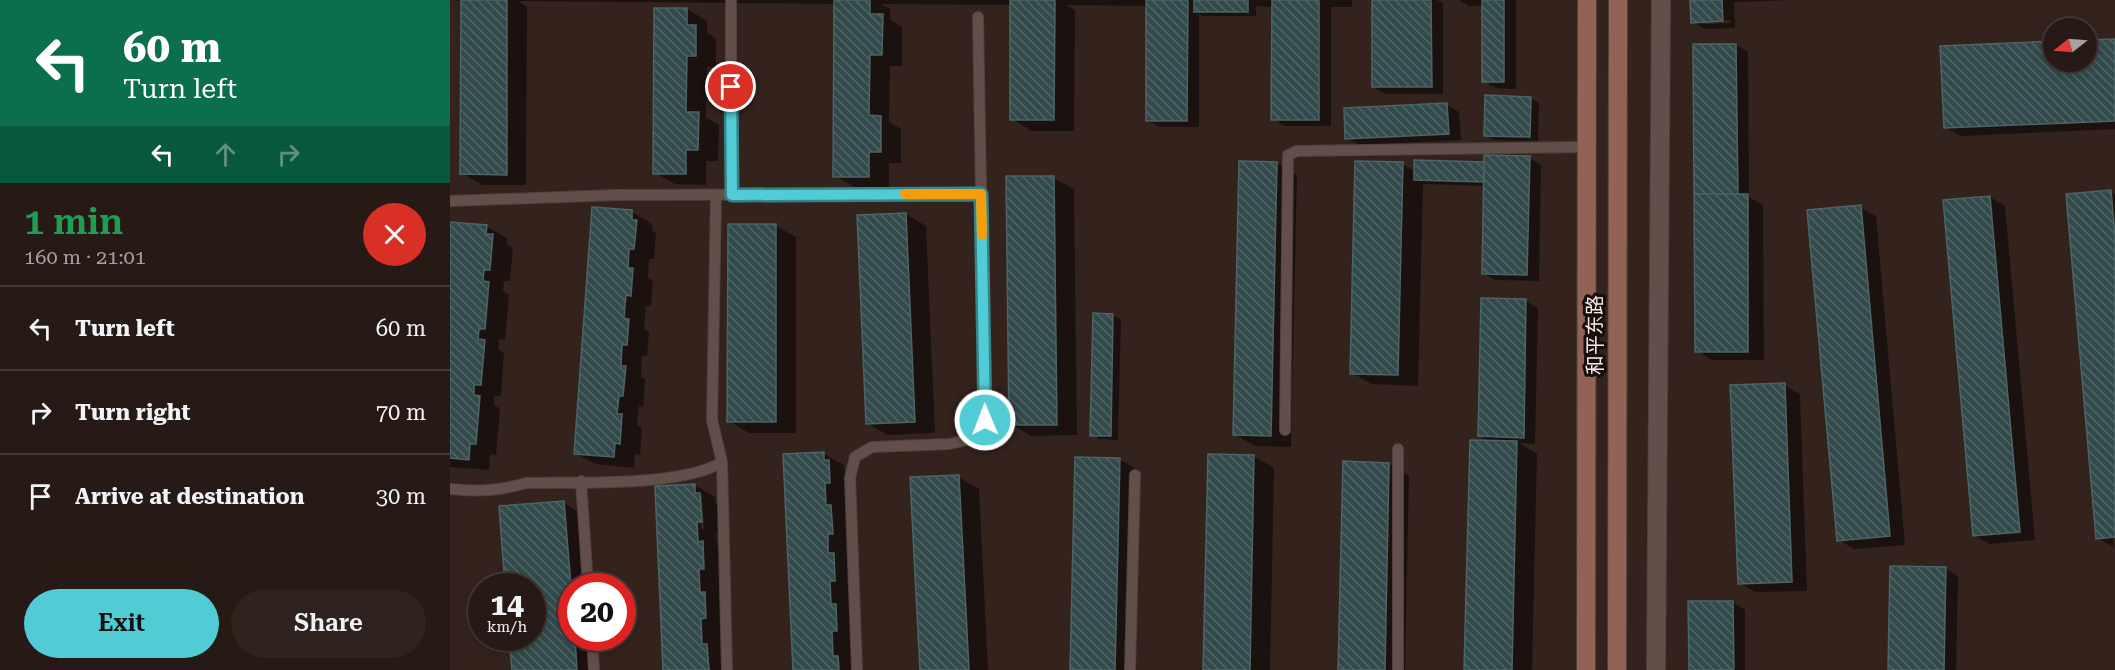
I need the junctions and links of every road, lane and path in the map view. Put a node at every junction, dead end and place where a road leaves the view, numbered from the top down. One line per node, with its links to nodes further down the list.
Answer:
1 (731, 0): 9 (lane)
2 (1587, 0): 6 (main road, 和平东路)
3 (1618, 0): 25 (main road, 和平东路)
4 (1661, 0): 26 (street)
5 (978, 17): 7 (lane)
6 (1587, 147): 11 (lane); 24 (main road, 和平东路)
7 (981, 194): 9 (lane); 21 (lane)
8 (716, 195): 9 (lane); 10 (lane); 13 (lane)
9 (732, 195)
10 (450, 201)
11 (1285, 430)
12 (1398, 449): 23 (lane)
13 (722, 462): 15 (lane); 20 (lane)
14 (1135, 475): 22 (lane)
15 (581, 481): 16 (lane); 17 (lane)
16 (450, 489)
17 (587, 573)
18 (593, 651): 19 (lane)
19 (594, 670)
20 (728, 670)
21 (858, 670)
22 (1131, 670)
23 (1398, 670)
24 (1586, 670)
25 (1617, 670)
26 (1656, 670)

